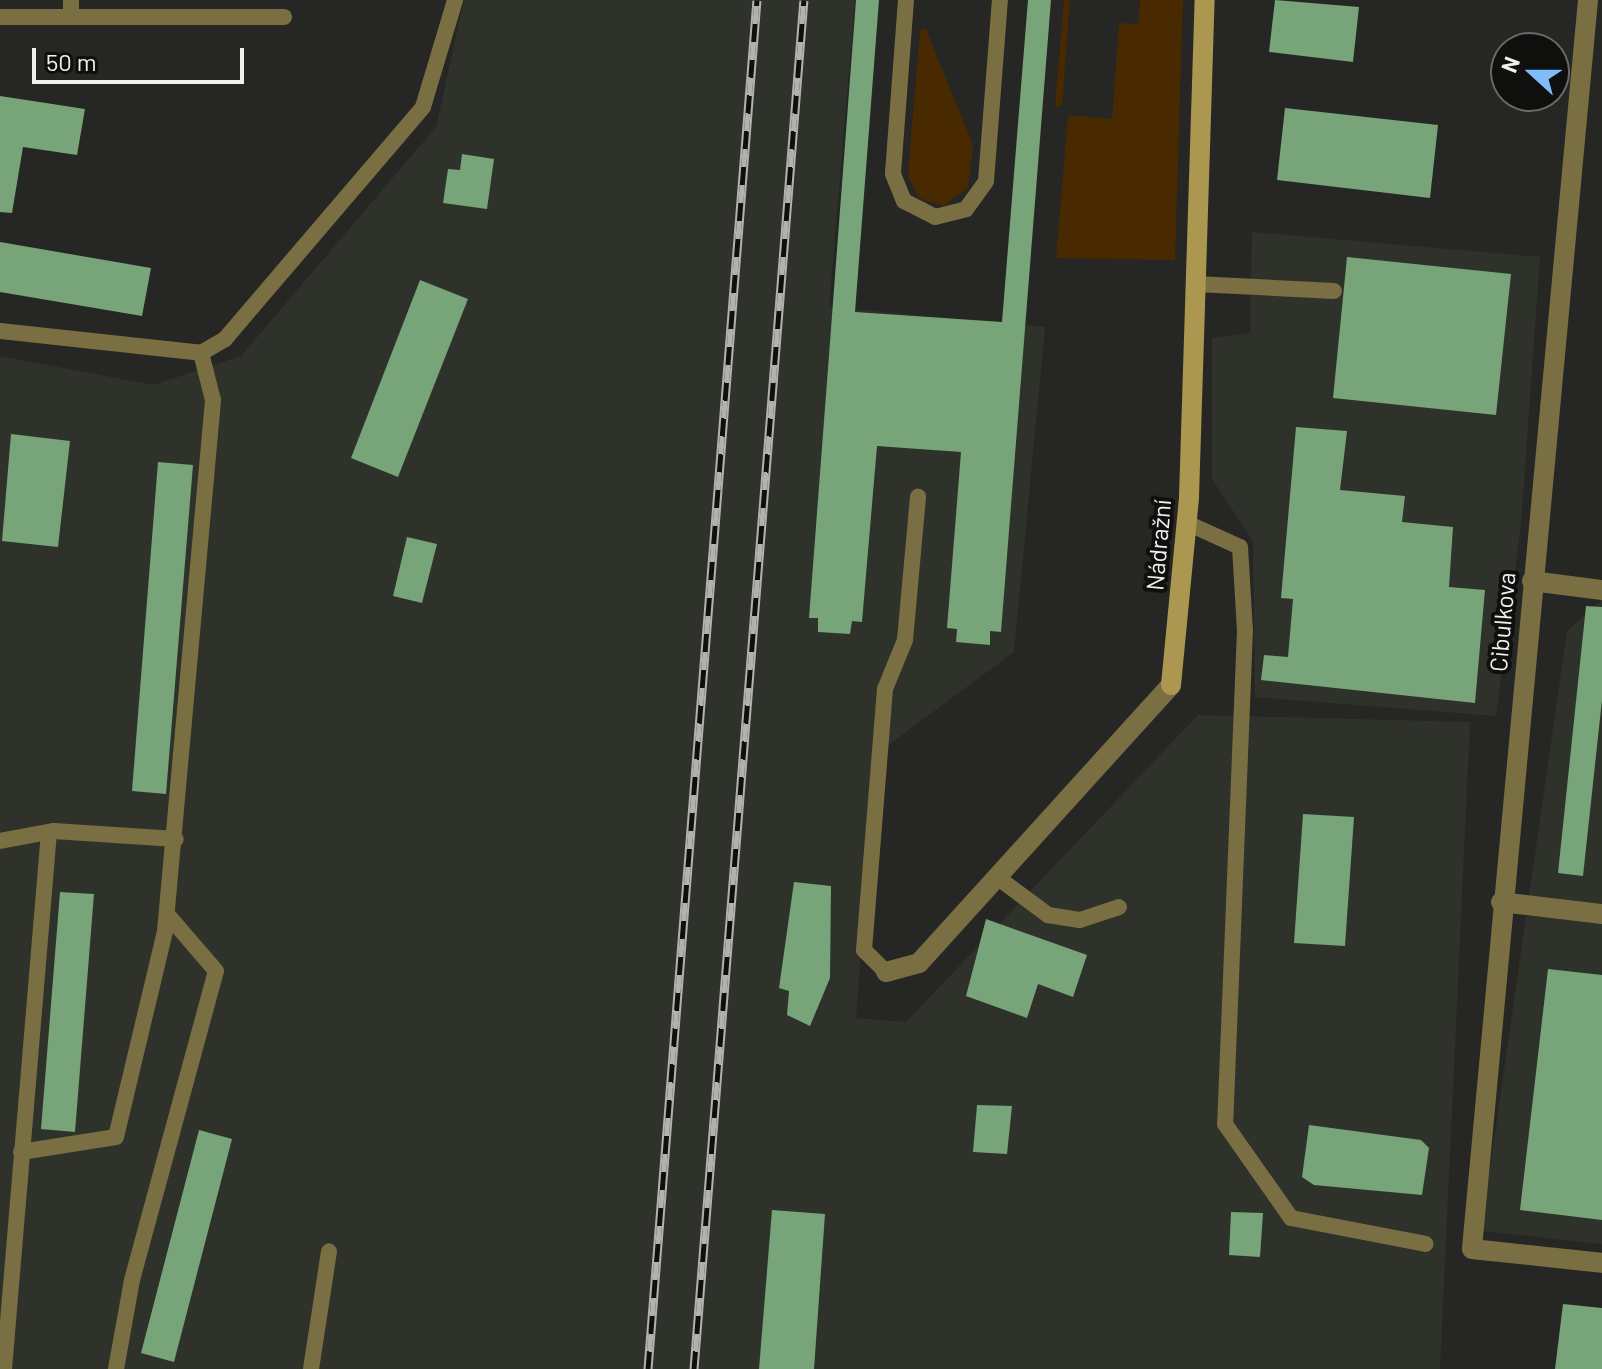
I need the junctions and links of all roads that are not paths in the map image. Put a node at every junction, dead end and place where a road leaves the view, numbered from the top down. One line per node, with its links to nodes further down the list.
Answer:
1 (455, 0): 12 (lane)
2 (906, 0): 3 (lane)
3 (1000, 0)
4 (1205, 0): 9 (street, Nádražní)
5 (1588, 0): 15 (street, Cibulkova)
6 (71, 8): 7 (lane); 8 (lane)
7 (0, 17)
8 (284, 17)
9 (1196, 284): 10 (lane); 14 (street, Nádražní)
10 (1334, 291)
11 (0, 331): 12 (lane)
12 (201, 353): 18 (lane)
13 (918, 497): 25 (lane)
14 (1187, 523): 20 (street, Nádražní); 27 (lane)
15 (1532, 581): 16 (street); 21 (street, Cibulkova)
16 (1602, 590)
17 (49, 832): 18 (lane); 19 (lane); 26 (lane)
18 (176, 839): 23 (lane)
19 (0, 841)
20 (997, 877): 22 (lane); 25 (street, Nádražní)
21 (1501, 902): 24 (street); 29 (street, Cibulkova)
22 (1119, 907)
23 (167, 914): 26 (lane); 31 (lane)
24 (1602, 914)
25 (886, 972)
26 (21, 1152): 30 (lane)
27 (1426, 1244)
28 (329, 1251): 32 (lane)
29 (1602, 1263)
30 (4, 1369)
31 (116, 1369)
32 (311, 1369)

